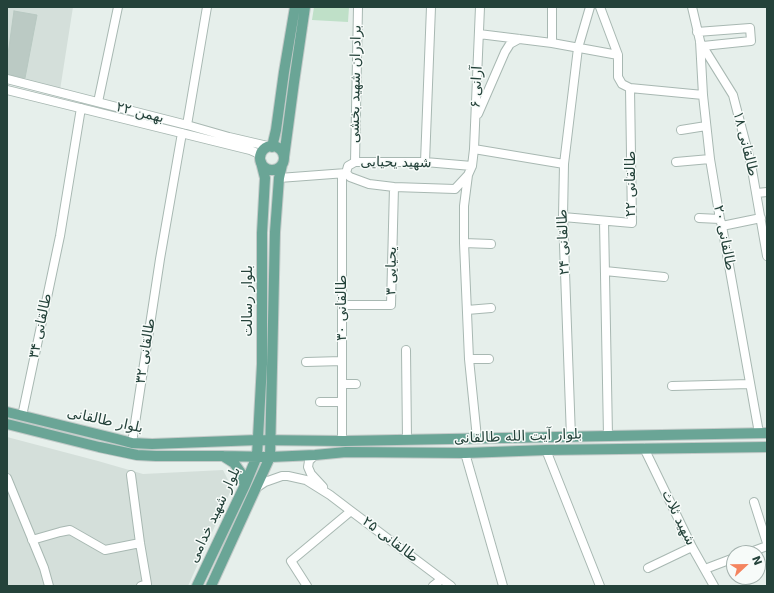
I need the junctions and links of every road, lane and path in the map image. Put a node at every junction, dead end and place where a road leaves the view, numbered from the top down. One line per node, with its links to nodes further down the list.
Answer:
1 (118, 7): 23 (street)
2 (207, 7): 26 (street)
3 (295, 7): 30 (main road)
4 (306, 7): 34 (main road, بلوار رسالت)
5 (358, 7): 35 (street, برادران شهید بخشی)
6 (431, 7): 36 (street)
7 (480, 7): 13 (street, آرانی ۶)
8 (552, 7): 15 (street)
9 (590, 7): 17 (street, طالقانی ۲۴)
10 (600, 7): 18 (street)
11 (692, 7): 12 (street)
12 (697, 32): 16 (street); 16 (street)
13 (479, 34): 14 (street); 25 (street, آرانی ۶)
14 (519, 39): 15 (street); 25 (street)
15 (552, 43): 17 (street)
16 (701, 44): 22 (street, طالقانی ۲۰); 46 (street, طالقانی ۱۸)
17 (578, 48): 18 (street); 38 (street, طالقانی ۲۴)
18 (618, 55): 20 (street)
19 (7, 79): 23 (street, ۲۲ بهمن)
20 (630, 88): 22 (street); 51 (street, طالقانی ۲۲)
21 (7, 90): 24 (street, ۲۲ بهمن)
22 (703, 95): 27 (street, طالقانی ۲۰)
23 (98, 102): 26 (street, ۲۲ بهمن)
24 (82, 108): 29 (street, ۲۲ بهمن); 73 (street, طالقانی ۳۴)
25 (475, 120): 31 (street, آرانی ۶)
26 (187, 125): 30 (street, ۲۲ بهمن)
27 (706, 126): 28 (street); 32 (street, طالقانی ۲۰)
28 (681, 130)
29 (182, 133): 33 (street, ۲۲ بهمن); 85 (street, طالقانی ۳۲)
30 (272, 147): 33 (main road); 34 (main road)
31 (474, 149): 38 (street); 39 (street, آرانی ۶)
32 (710, 158): 37 (street); 52 (street, طالقانی ۲۰)
33 (261, 160): 34 (main road); 80 (main road, بلوار رسالت)
34 (283, 161): 42 (main road, بلوار رسالت)
35 (355, 162): 36 (street, شهید یحیایی); 40 (street, شهید یحیایی)
36 (425, 162): 39 (street, شهید یحیایی)
37 (676, 162)
38 (564, 164): 48 (street, طالقانی ۲۴)
39 (472, 166): 41 (street, آرانی ۶)
40 (344, 174): 42 (street, شهید یحیایی); 43 (street); 58 (street, طالقانی ۳۰)
41 (468, 175): 44 (street); 47 (street)
42 (279, 178): 82 (main road, بلوار رسالت)
43 (394, 187): 44 (street); 58 (street, یحیایی ۳)
44 (455, 189): 47 (street)
45 (767, 192): 46 (street)
46 (757, 193): 50 (street, طالقانی ۱۸)
47 (464, 206): 53 (street)
48 (563, 217): 51 (street); 78 (street, طالقانی ۲۴)
49 (699, 218): 52 (street)
50 (761, 218): 52 (street); 55 (street, طالقانی ۱۸)
51 (604, 221): 56 (street, طالقانی ۲۲)
52 (721, 222): 68 (street, طالقانی ۲۰)
53 (464, 244): 54 (street); 60 (street)
54 (491, 244)
55 (767, 256)
56 (605, 271): 57 (street); 76 (street, طالقانی ۲۲)
57 (664, 277)
58 (342, 305): 64 (street, طالقانی ۳۰)
59 (491, 308): 60 (street)
60 (467, 310): 63 (street)
61 (406, 350): 81 (street)
62 (489, 359): 63 (street)
63 (469, 360): 79 (street)
64 (342, 361): 65 (street); 66 (street, طالقانی ۳۰)
65 (306, 362)
66 (342, 384): 67 (street); 71 (street, طالقانی ۳۰)
67 (356, 384)
68 (750, 384): 69 (street); 75 (street, طالقانی ۲۰)
69 (672, 386)
70 (320, 402): 71 (street)
71 (342, 402): 83 (street, طالقانی ۳۰)
72 (7, 412): 73 (main road, بلوار طالقانی)
73 (22, 416): 85 (main road, بلوار طالقانی)
74 (7, 424): 92 (main road, بلوار طالقانی)
75 (763, 433): 77 (main road, بلوار آیت الله طالقانی)
76 (608, 436): 77 (main road, بلوار آیت الله طالقانی); 78 (main road, بلوار آیت الله طالقانی)
77 (644, 436): 87 (main road)
78 (571, 437): 79 (main road, بلوار آیت الله طالقانی)
79 (477, 438): 81 (main road, بلوار آیت الله طالقانی)
80 (257, 440): 82 (main road, بلوار طالقانی); 85 (main road, بلوار طالقانی); 93 (main road, بلوار رسالت)
81 (406, 440): 84 (main road, بلوار آیت الله طالقانی)
82 (271, 441): 83 (main road, بلوار آیت الله طالقانی); 94 (main road, بلوار رسالت)
83 (342, 441): 84 (main road, بلوار آیت الله طالقانی)
84 (375, 441): 89 (main road)
85 (132, 443)
86 (767, 446): 87 (main road, بلوار آیت الله طالقانی)
87 (644, 448): 88 (main road, بلوار آیت الله طالقانی); 106 (street, شهید ثلاث)
88 (546, 450): 90 (main road, بلوار آیت الله طالقانی); 119 (street)
89 (375, 452): 90 (main road, بلوار آیت الله طالقانی); 91 (main road, بلوار آیت الله طالقانی)
90 (465, 453): 118 (street)
91 (315, 455): 94 (main road, بلوار آیت الله طالقانی); 99 (street)
92 (223, 456): 93 (main road, بلوار طالقانی); 97 (main road)
93 (257, 456): 94 (main road, بلوار طالقانی); 97 (main road, بلوار شهید خدامی)
94 (270, 457): 98 (main road, بلوار شهید خدامی)
95 (131, 475): 104 (street)
96 (7, 478): 100 (street)
97 (244, 485): 113 (main road, بلوار شهید خدامی)
98 (256, 488): 99 (street); 114 (main road, بلوار شهید خدامی)
99 (330, 495): 102 (street, طالقانی ۲۵)
100 (10, 496): 103 (street)
101 (754, 502): 105 (street)
102 (351, 511): 110 (street, طالقانی ۲۵); 115 (street)
103 (32, 540): 104 (street); 111 (street)
104 (140, 543): 112 (street)
105 (767, 545)
106 (692, 547): 108 (street); 109 (street, شهید ثلاث)
107 (726, 561): 109 (street)
108 (648, 568)
109 (705, 569): 120 (street, شهید ثلاث)
110 (442, 579): 116 (street); 117 (street, طالقانی ۲۵)
111 (50, 586)
112 (141, 586)
113 (197, 586)
114 (212, 586)
115 (307, 586)
116 (433, 586)
117 (451, 586)
118 (503, 586)
119 (600, 586)
120 (714, 586)

